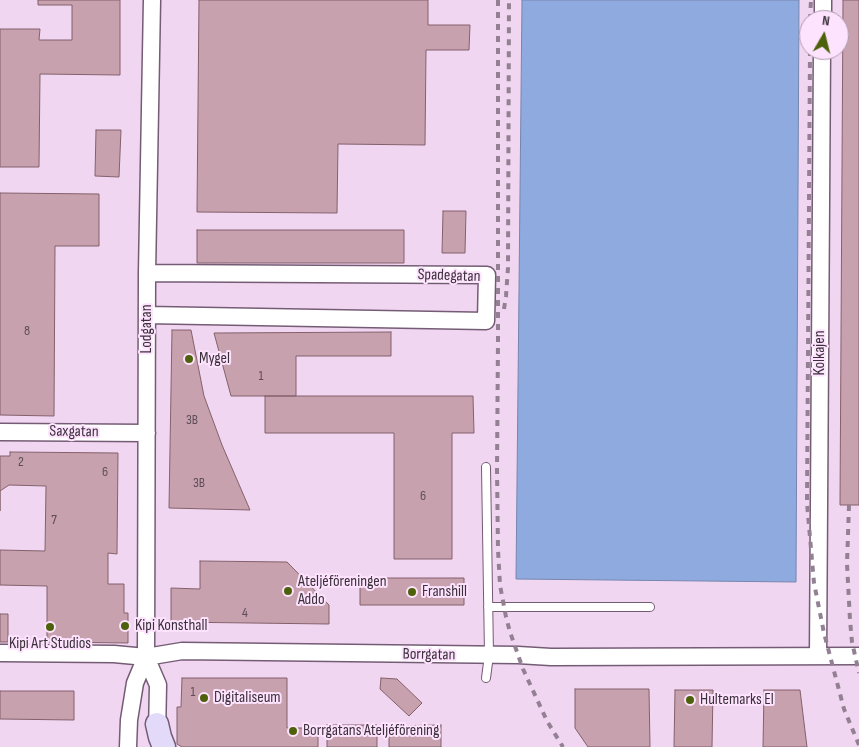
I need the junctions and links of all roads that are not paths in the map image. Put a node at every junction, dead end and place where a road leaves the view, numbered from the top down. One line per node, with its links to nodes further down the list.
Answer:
1 (152, 0): 3 (street, Lodgatan)
2 (822, 60): 12 (street, Kolkajen)
3 (147, 273): 4 (street, Lodgatan); 4 (street, Spadegatan)
4 (147, 315): 6 (street, Lodgatan)
5 (0, 432): 6 (street, Saxgatan)
6 (147, 433): 14 (street, Lodgatan)
7 (486, 467): 8 (lane)
8 (488, 607): 9 (lane); 11 (lane)
9 (650, 607)
10 (0, 652): 14 (street, Borrgatan)
11 (489, 655): 12 (street, Borrgatan); 14 (street, Borrgatan); 15 (lane)
12 (818, 656): 13 (street, Borrgatan)
13 (859, 656)
14 (146, 657): 16 (street, Lodgatan); 17 (street, Lodgatan)
15 (486, 678)
16 (135, 684): 18 (street, Lodgatan); 19 (street)
17 (157, 724): 20 (street, Lodgatan); 21 (main road)
18 (128, 747)
19 (139, 747)
20 (157, 747)
21 (164, 747)

